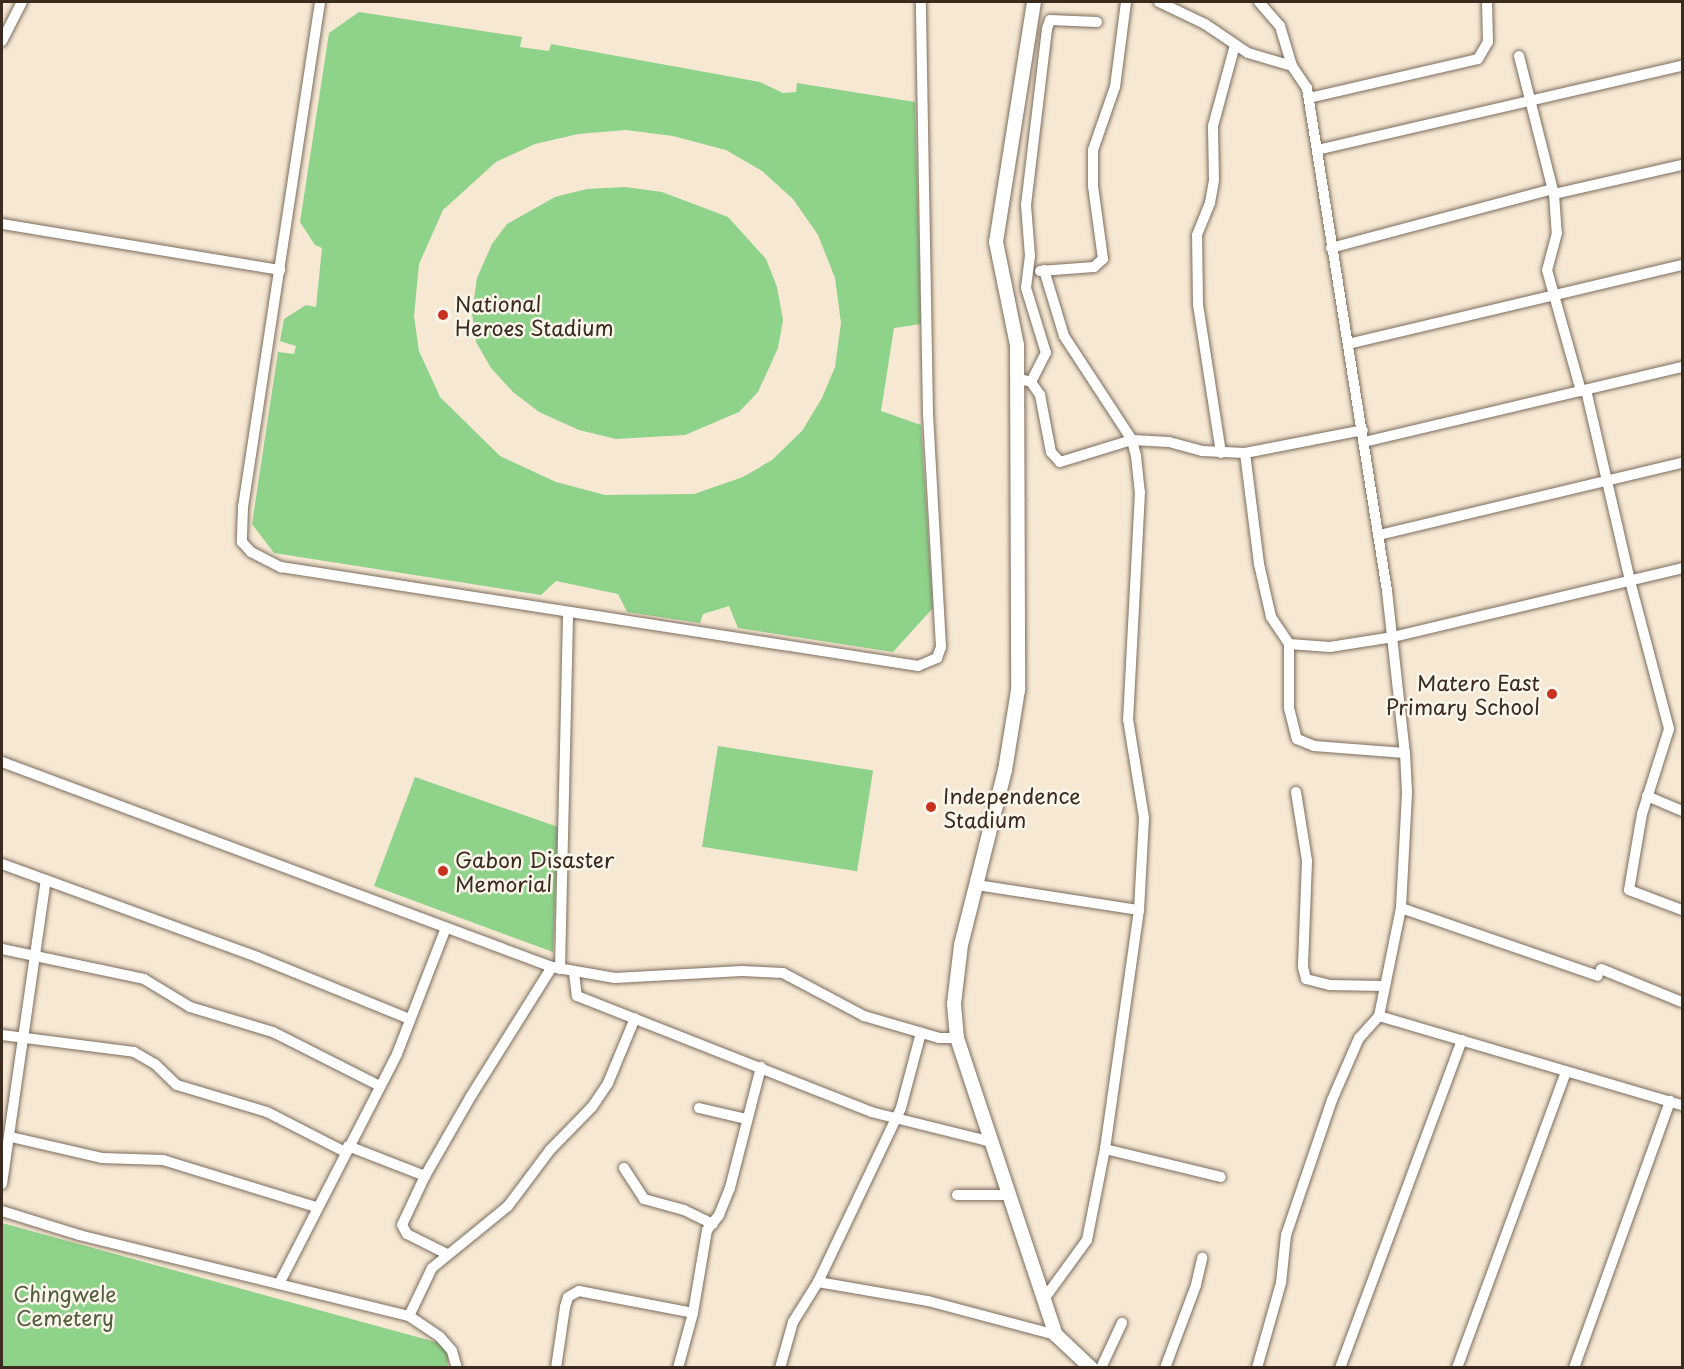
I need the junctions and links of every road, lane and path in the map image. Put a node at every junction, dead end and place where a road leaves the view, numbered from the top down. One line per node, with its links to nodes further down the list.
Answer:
1 (22, 2): 10 (street)
2 (320, 2): 23 (street)
3 (921, 2): 41 (street)
4 (1034, 2): 29 (street)
5 (1126, 2): 24 (street)
6 (1159, 2): 11 (street)
7 (1259, 2): 13 (street)
8 (1487, 2): 15 (street)
9 (1097, 22): 25 (street)
10 (2, 41)
11 (1235, 45): 13 (street); 34 (street)
12 (1519, 56): 16 (street)
13 (1292, 66): 15 (street)
14 (1683, 66): 16 (street)
15 (1309, 98): 17 (street)
16 (1532, 103): 17 (street); 19 (street)
17 (1317, 150): 21 (street)
18 (1683, 165): 19 (street)
19 (1553, 192): 21 (street); 26 (street)
20 (2, 224): 23 (street)
21 (1331, 248): 27 (street)
22 (1683, 265): 26 (street)
23 (280, 270): 41 (street)
24 (1044, 270): 25 (street); 32 (street)
25 (1030, 273): 29 (street)
26 (1554, 295): 27 (street); 30 (street)
27 (1348, 344): 31 (street)
28 (1683, 367): 30 (street)
29 (1025, 380): 32 (street); 51 (street)
30 (1584, 390): 33 (street); 37 (street)
31 (1363, 430): 33 (street); 35 (street)
32 (1132, 440): 34 (street); 53 (street)
33 (1364, 442): 38 (street)
34 (1221, 453): 35 (street)
35 (1245, 453): 43 (street)
36 (1683, 463): 37 (street)
37 (1606, 481): 38 (street); 40 (street)
38 (1379, 535): 42 (street)
39 (1683, 568): 40 (street)
40 (1630, 581): 42 (street); 47 (street)
41 (568, 612): 58 (street)
42 (1393, 637): 43 (street); 44 (street)
43 (1288, 644): 44 (street)
44 (1405, 753): 52 (street)
45 (2, 762): 55 (street)
46 (1296, 792): 60 (street)
47 (1647, 796): 48 (street); 54 (street)
48 (1683, 811)
49 (2, 864): 50 (street)
50 (46, 880): 57 (street); 64 (street)
51 (977, 885): 53 (street); 67 (street)
52 (1401, 908): 60 (street); 61 (street)
53 (1139, 910): 82 (street)
54 (1683, 910)
55 (445, 930): 58 (street); 64 (street)
56 (2, 949): 57 (street)
57 (37, 958): 68 (street); 72 (street)
58 (556, 968): 59 (street); 84 (street)
59 (574, 973): 63 (street); 65 (street)
60 (1384, 986): 62 (street)
61 (1683, 1002)
62 (1379, 1017): 69 (street); 109 (street)
63 (635, 1018): 70 (street); 92 (street)
64 (410, 1019): 72 (street)
65 (921, 1033): 67 (street); 77 (street)
66 (2, 1035): 68 (street)
67 (957, 1038): 80 (street)
68 (24, 1039): 78 (street); 81 (street)
69 (1462, 1040): 71 (street); 110 (street)
70 (760, 1067): 76 (street); 77 (street)
71 (1566, 1071): 73 (street); 111 (street)
72 (380, 1086): 81 (street)
73 (1670, 1101): 74 (street); 112 (street)
74 (1683, 1105)
75 (699, 1108): 76 (street)
76 (746, 1119): 91 (street)
77 (894, 1120): 80 (street); 95 (street)
78 (7, 1121): 79 (street)
79 (11, 1137): 86 (street); 89 (street)
80 (992, 1143): 87 (street)
81 (346, 1149): 84 (street); 89 (street)
82 (1105, 1149): 85 (street); 96 (street)
83 (624, 1168): 91 (street)
84 (425, 1176): 92 (street)
85 (1221, 1177)
86 (2, 1184)
87 (1009, 1195): 88 (street); 96 (street)
88 (957, 1196)
89 (316, 1207): 94 (street)
90 (2, 1211): 94 (street)
91 (713, 1224): 97 (street)
92 (447, 1254): 98 (street)
93 (1202, 1258): 108 (street)
94 (280, 1282): 98 (street)
95 (818, 1282): 100 (street); 105 (street)
96 (1044, 1299): 100 (street)
97 (693, 1313): 103 (street); 104 (street)
98 (409, 1316): 101 (street)
99 (1122, 1323): 107 (street)
100 (1056, 1335): 106 (street)
101 (457, 1367): 102 (street)
102 (469, 1368)
103 (556, 1368)
104 (678, 1368)
105 (780, 1368)
106 (1091, 1368)
107 (1101, 1368)
108 (1165, 1368)
109 (1257, 1368)
110 (1340, 1368)
111 (1457, 1368)
112 (1574, 1368)

